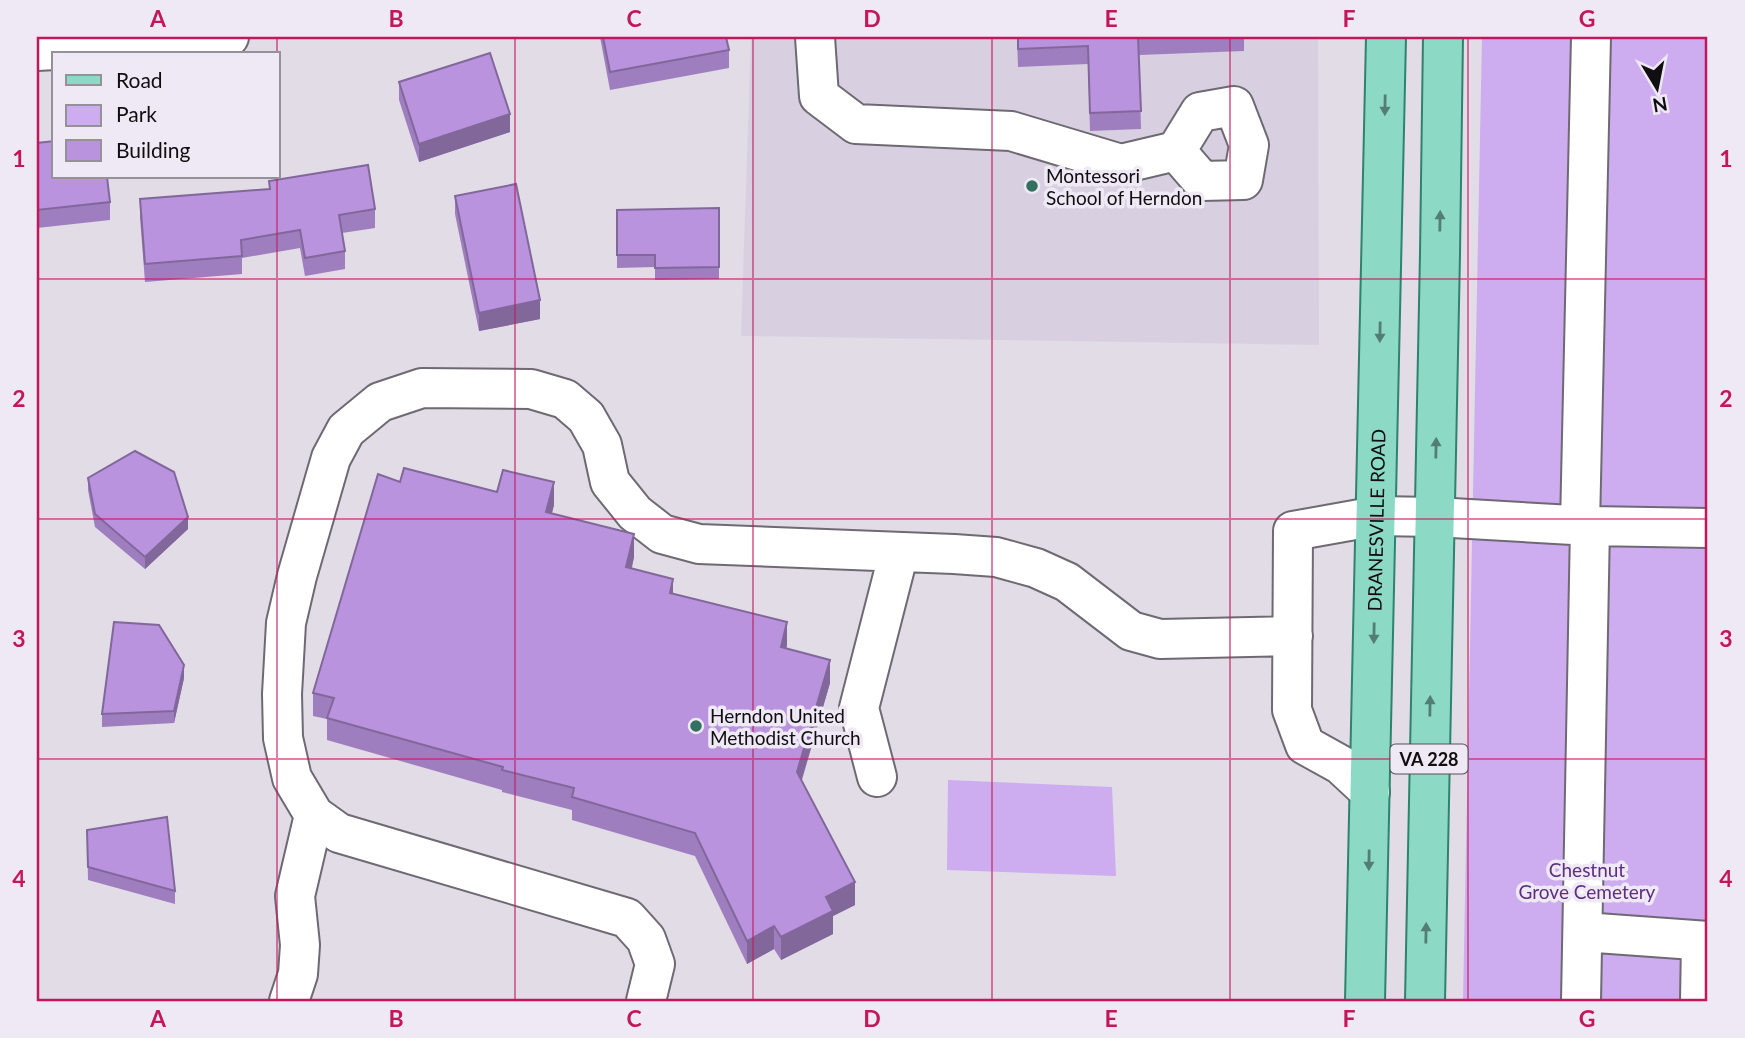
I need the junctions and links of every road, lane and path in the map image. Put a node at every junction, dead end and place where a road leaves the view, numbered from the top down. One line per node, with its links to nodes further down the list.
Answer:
1 (229, 37): 6 (street)
2 (815, 37): 7 (street)
3 (1386, 37): 8 (main road, DRANESVILLE ROAD / VA 228, one-way to 8)
4 (1443, 37): 9 (main road, VA 228, one-way to 4)
5 (1591, 37): 10 (street)
6 (37, 51)
7 (1176, 151)
8 (1377, 516): 9 (street); 13 (street); 15 (main road, DRANESVILLE ROAD / VA 228, one-way to 15)
9 (1434, 517): 10 (street); 22 (main road, VA 228, one-way to 9)
10 (1585, 525): 11 (street); 17 (street)
11 (1708, 528)
12 (899, 552): 13 (street); 14 (street); 16 (street)
13 (1293, 636): 15 (street)
14 (877, 777)
15 (1370, 792): 21 (main road, DRANESVILLE ROAD / VA 228, one-way to 21)
16 (314, 815): 19 (street); 20 (street)
17 (1583, 932): 18 (street); 23 (street)
18 (1705, 941): 24 (street)
19 (289, 1001)
20 (646, 1001)
21 (1365, 1001)
22 (1425, 1001)
23 (1581, 1001)
24 (1700, 1001)

